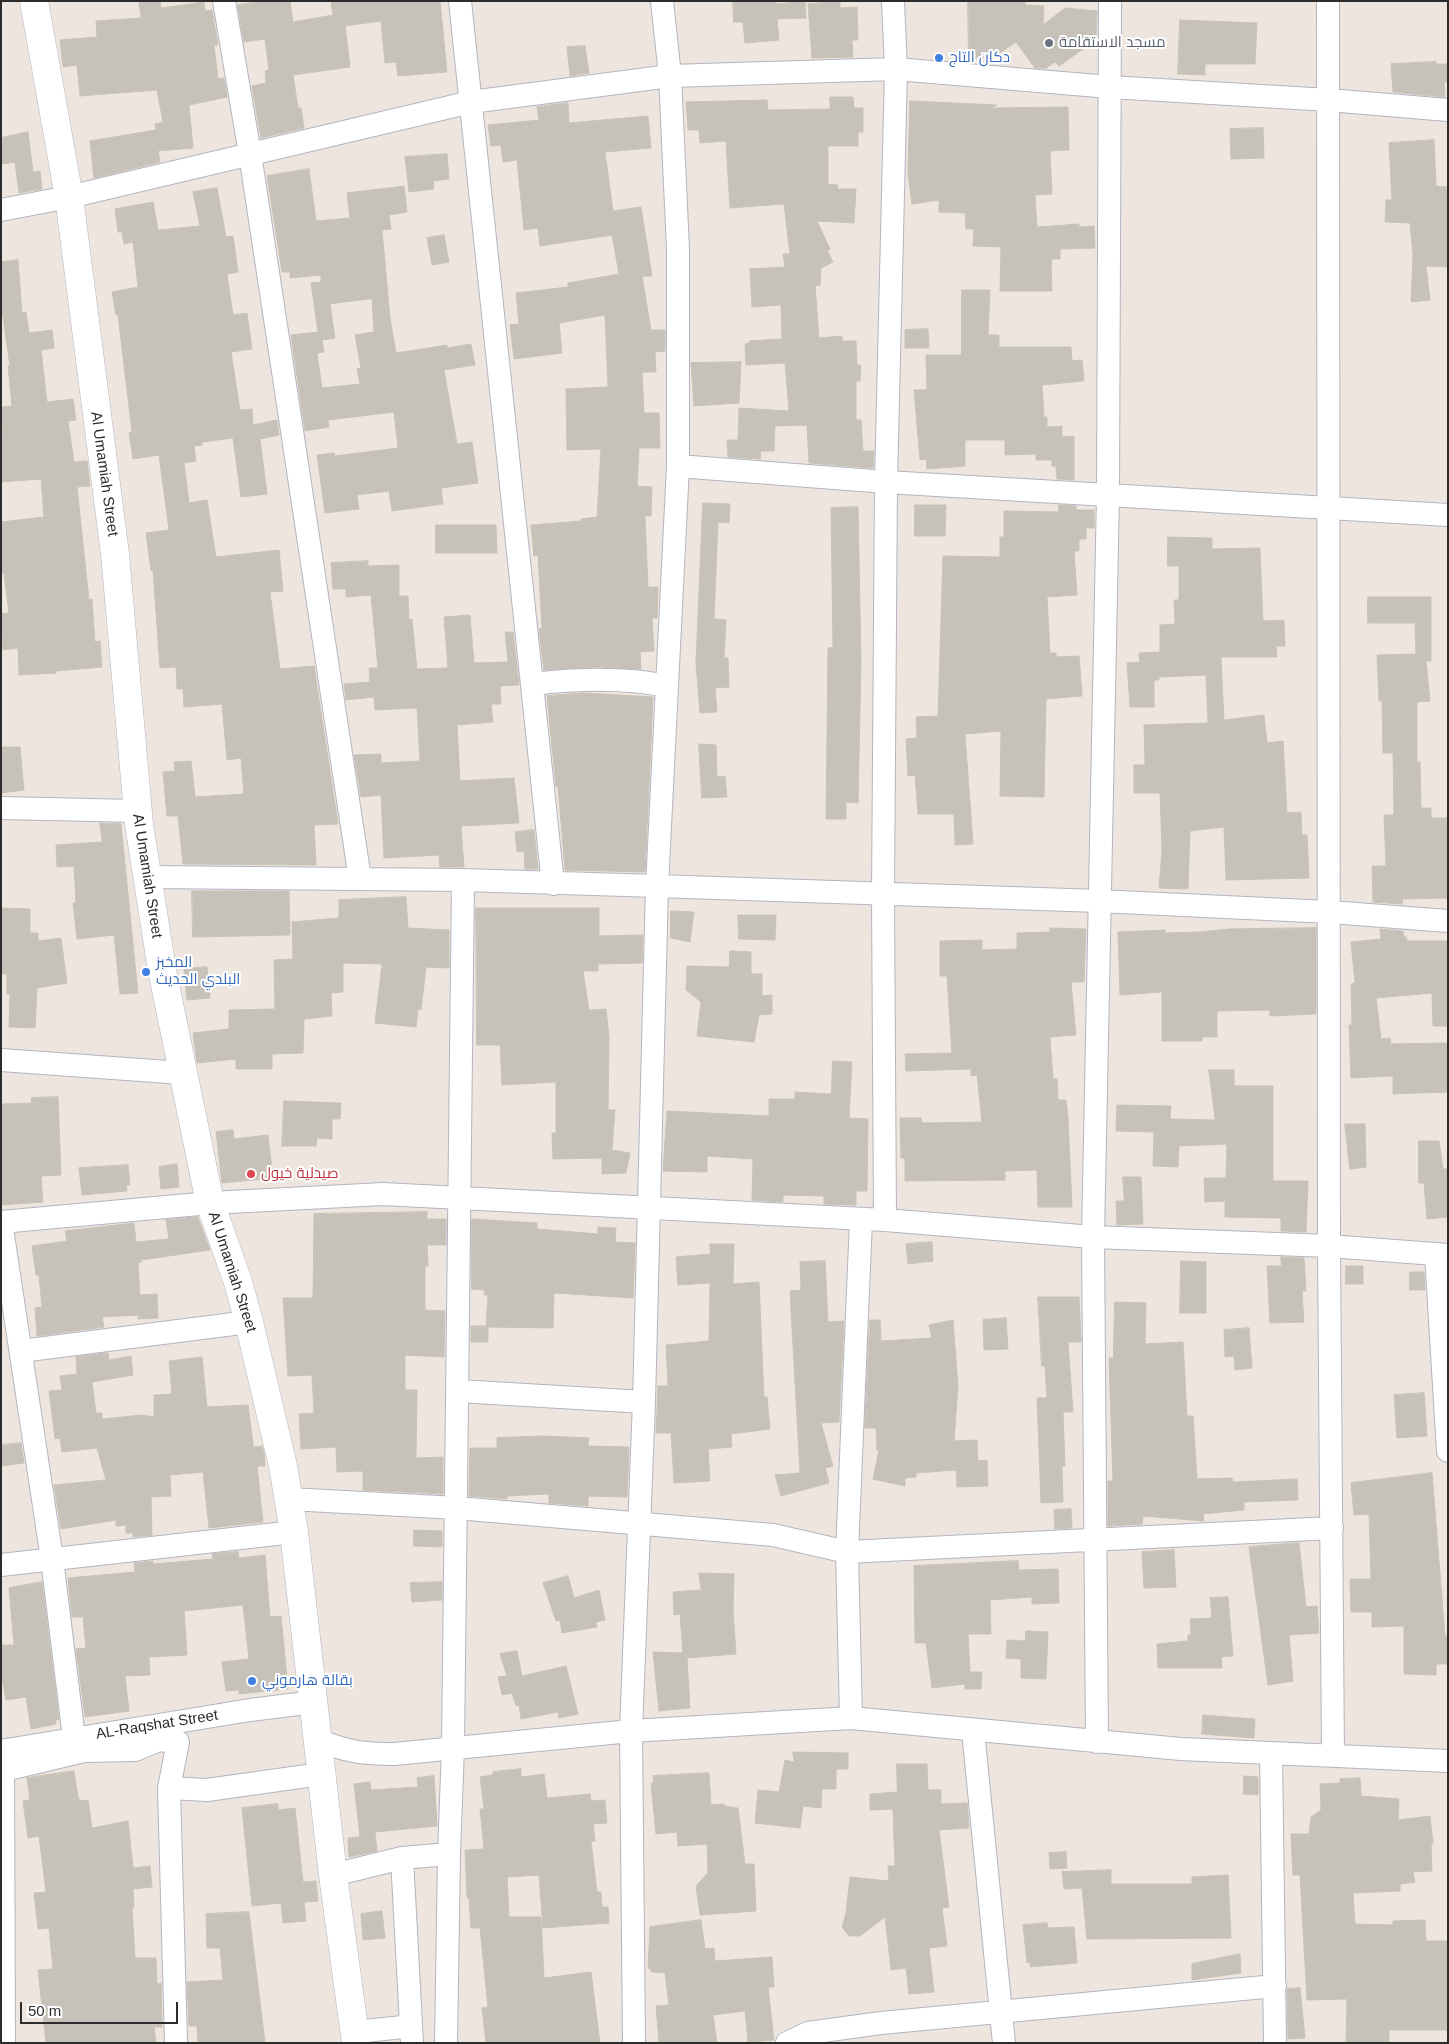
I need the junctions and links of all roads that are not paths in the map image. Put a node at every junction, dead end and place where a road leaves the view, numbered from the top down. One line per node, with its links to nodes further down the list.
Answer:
1 (34, 1): 15 (street, Al Umamiah Street)
2 (224, 1): 14 (street)
3 (460, 1): 12 (street)
4 (662, 1): 9 (street)
5 (893, 1): 8 (street)
6 (1110, 1): 10 (street)
7 (1328, 1): 11 (street)
8 (896, 69): 9 (street); 10 (street); 18 (street)
9 (670, 76): 12 (street); 17 (street)
10 (1110, 87): 11 (street); 19 (street)
11 (1329, 100): 13 (street); 20 (street)
12 (471, 102): 14 (street); 22 (street)
13 (1448, 110)
14 (250, 154): 15 (street); 27 (street)
15 (69, 196): 16 (street); 25 (street, Al Umamiah Street)
16 (1, 210)
17 (678, 466): 18 (street); 23 (street)
18 (886, 482): 19 (street); 31 (street)
19 (1108, 494): 20 (street); 32 (street)
20 (1327, 509): 21 (street); 33 (street)
21 (1448, 515)
22 (532, 684): 23 (street); 29 (street)
23 (667, 686): 30 (street)
24 (1, 808): 25 (street)
25 (137, 811): 26 (street, Al Umamiah Street)
26 (147, 877): 27 (street); 36 (street, Al Umamiah Street)
27 (360, 879): 28 (street)
28 (463, 880): 29 (street); 37 (street)
29 (553, 884): 30 (street)
30 (657, 886): 31 (street); 39 (street)
31 (883, 895): 32 (street); 41 (street)
32 (1099, 901): 33 (street); 42 (street)
33 (1330, 912): 34 (street); 43 (street)
34 (1448, 921)
35 (1, 1060): 36 (street)
36 (182, 1073): 38 (street, Al Umamiah Street)
37 (458, 1198): 38 (street); 39 (street); 47 (street)
38 (210, 1203): 45 (street, Al Umamiah Street); 46 (street)
39 (648, 1209): 40 (street); 48 (street)
40 (861, 1220): 41 (street); 56 (street)
41 (885, 1220): 42 (street)
42 (1093, 1237): 43 (street); 55 (street)
43 (1329, 1246): 44 (street); 53 (street)
44 (1442, 1255): 49 (street)
45 (249, 1322): 46 (street); 50 (street, Al Umamiah Street)
46 (21, 1351): 57 (street)
47 (458, 1391): 48 (street); 51 (street)
48 (644, 1402): 52 (street)
49 (1448, 1451)
50 (289, 1499): 51 (street); 54 (street, Al Umamiah Street)
51 (456, 1508): 52 (street); 66 (street)
52 (640, 1525): 56 (street); 61 (street)
53 (1332, 1528): 55 (street); 68 (street)
54 (294, 1532): 57 (street); 59 (street, Al Umamiah Street)
55 (1096, 1538): 56 (street); 65 (street)
56 (847, 1552): 60 (street)
57 (52, 1559): 58 (street); 63 (street)
58 (1, 1565)
59 (314, 1702): 63 (street, AL-Raqshat Street); 64 (street, Al Umamiah Street)
60 (852, 1718): 61 (street); 62 (street)
61 (631, 1731): 66 (street); 86 (street)
62 (973, 1731): 65 (street); 78 (street)
63 (74, 1738): 69 (street, AL-Raqshat Street)
64 (319, 1740): 66 (street); 71 (street, Al Umamiah Street)
65 (1097, 1742): 67 (street)
66 (454, 1748): 73 (street)
67 (1271, 1753): 68 (street); 77 (street)
68 (1334, 1756): 70 (street)
69 (3, 1757): 72 (street); 76 (street)
70 (1448, 1761)
71 (322, 1774): 72 (street); 75 (street, Al Umamiah Street)
72 (169, 1788): 83 (street)
73 (449, 1854): 74 (street); 85 (street)
74 (402, 1858): 75 (street); 79 (street)
75 (333, 1875): 81 (street, Al Umamiah Street)
76 (3, 1982): 82 (street)
77 (1275, 1986): 78 (street); 89 (street)
78 (1000, 2012): 80 (street); 88 (street)
79 (410, 2020): 81 (street); 84 (street)
80 (881, 2033): 87 (street)
81 (356, 2037)
82 (4, 2043)
83 (176, 2043)
84 (412, 2043)
85 (446, 2043)
86 (634, 2043)
87 (786, 2043)
88 (1004, 2043)
89 (1275, 2043)

